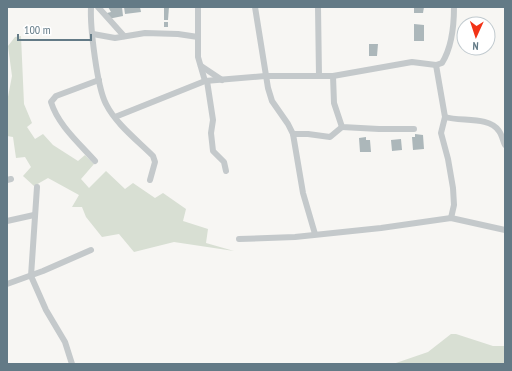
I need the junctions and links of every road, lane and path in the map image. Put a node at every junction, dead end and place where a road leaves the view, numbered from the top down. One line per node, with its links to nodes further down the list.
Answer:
1 (90, 7): 7 (street)
2 (98, 7): 8 (street)
3 (198, 7): 9 (street)
4 (255, 7): 12 (street)
5 (318, 7): 13 (street)
6 (454, 7): 10 (street)
7 (93, 34): 8 (street); 15 (street)
8 (124, 36): 9 (street)
9 (198, 37): 11 (street)
10 (436, 65): 14 (street); 19 (street)
11 (201, 66): 16 (street); 17 (street)
12 (265, 76): 13 (street); 16 (street); 22 (street)
13 (319, 76): 14 (street)
14 (333, 76): 20 (street)
15 (99, 80): 18 (street); 24 (street)
16 (222, 80): 17 (street)
17 (206, 81): 18 (street); 25 (street)
18 (116, 117): 26 (street)
19 (445, 117): 23 (street); 29 (street)
20 (342, 127): 21 (street); 22 (street)
21 (414, 129)
22 (293, 134): 32 (street)
23 (505, 145)
24 (95, 161)
25 (226, 171)
26 (150, 180)
27 (37, 187): 28 (street)
28 (34, 215): 30 (street); 35 (street)
29 (451, 218): 31 (street); 32 (street)
30 (7, 221)
31 (505, 230)
32 (315, 234): 33 (street)
33 (239, 239)
34 (91, 250): 35 (street)
35 (31, 276): 36 (street); 37 (street)
36 (7, 284)
37 (72, 364)

